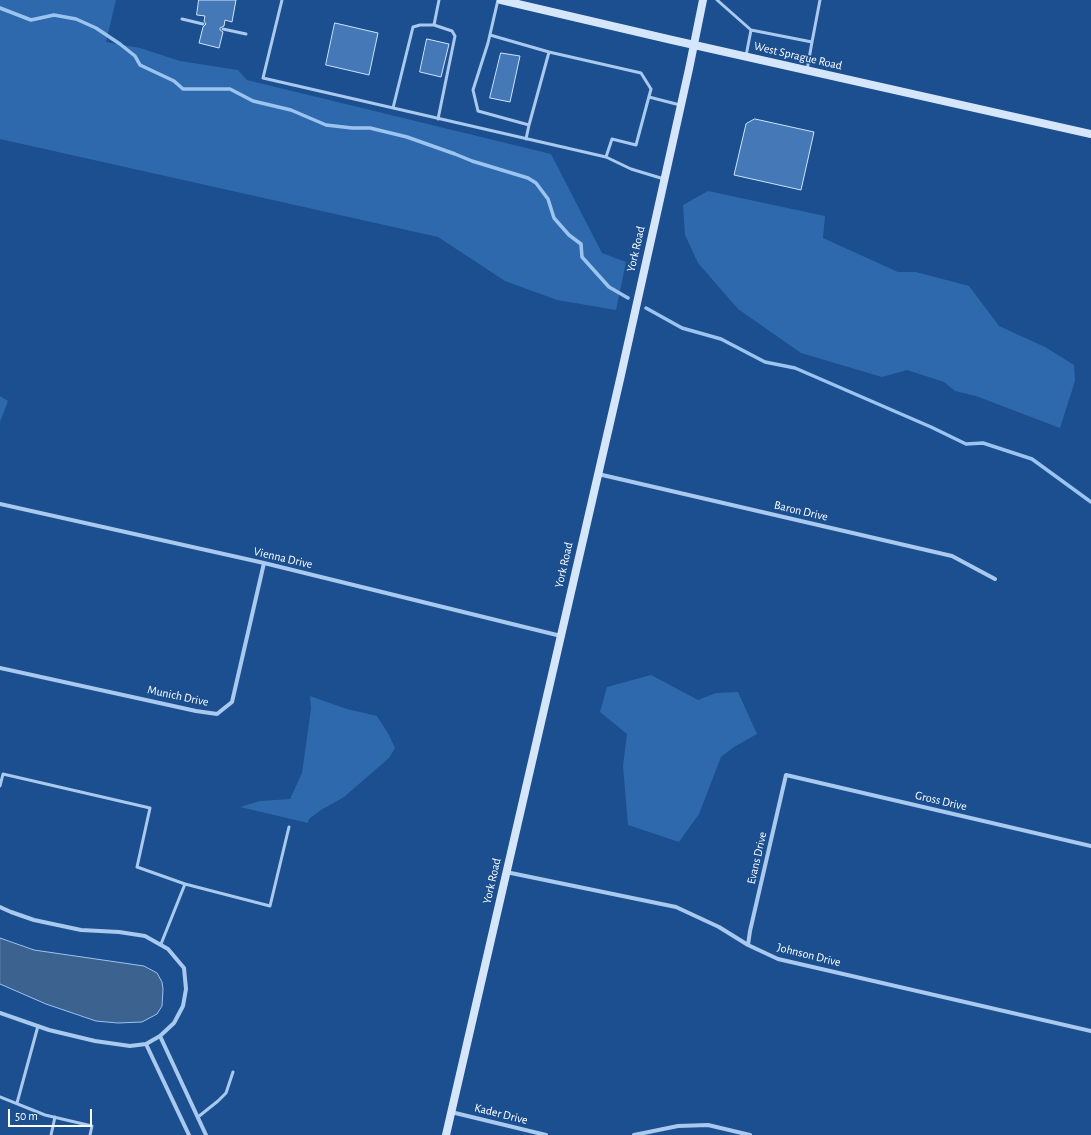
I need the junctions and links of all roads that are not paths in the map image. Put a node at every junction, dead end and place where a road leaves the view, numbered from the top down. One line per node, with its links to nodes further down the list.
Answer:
1 (282, 0): 21 (lane)
2 (439, 0): 9 (lane)
3 (500, 0): 13 (lane); 15 (street, West Sprague Road)
4 (702, 0): 15 (street, York Road)
5 (717, 0): 11 (lane)
6 (820, 0): 14 (lane)
7 (182, 19): 8 (lane)
8 (203, 24)
9 (434, 25): 21 (lane); 22 (lane)
10 (224, 29): 12 (lane)
11 (751, 30): 14 (lane); 17 (lane)
12 (246, 34)
13 (490, 35): 16 (lane); 23 (lane)
14 (812, 42): 18 (lane)
15 (693, 45): 17 (street, West Sprague Road); 20 (street, York Road)
16 (549, 52): 19 (lane); 23 (lane)
17 (746, 56): 18 (street, West Sprague Road)
18 (806, 70): 24 (street, West Sprague Road)
19 (649, 97): 20 (lane); 26 (lane)
20 (681, 106): 27 (street, York Road)
21 (393, 108): 22 (lane)
22 (438, 119): 25 (lane)
23 (530, 125): 25 (lane)
24 (1091, 134)
25 (526, 139): 26 (lane)
26 (606, 157): 27 (lane)
27 (664, 178): 28 (street, York Road)
28 (598, 474): 31 (street, Baron Drive); 32 (street, York Road)
29 (0, 504): 30 (street, Vienna Drive)
30 (264, 563): 32 (street, Vienna Drive); 33 (street, Munich Drive)
31 (995, 578)
32 (560, 636): 38 (street, York Road)
33 (0, 668)
34 (786, 775): 37 (street, Gross Drive); 42 (street, Evans Drive)
35 (0, 786): 39 (lane)
36 (289, 827): 39 (lane)
37 (1091, 846)
38 (506, 872): 42 (street, Johnson Drive); 51 (street, York Road)
39 (184, 884): 41 (lane)
40 (0, 907): 41 (street)
41 (161, 944): 46 (street)
42 (748, 945): 45 (street, Johnson Drive)
43 (0, 1013): 44 (street)
44 (38, 1026): 47 (street); 50 (lane)
45 (1091, 1031)
46 (160, 1036): 47 (street); 53 (street)
47 (146, 1044): 56 (street)
48 (233, 1072): 53 (lane)
49 (0, 1097): 50 (lane)
50 (17, 1103): 52 (lane)
51 (451, 1112): 58 (street, York Road); 59 (street, Kader Drive)
52 (55, 1117): 54 (lane); 55 (lane)
53 (198, 1117): 57 (street)
54 (51, 1135)
55 (90, 1135)
56 (189, 1135)
57 (206, 1135)
58 (446, 1135)
59 (546, 1135)
60 (634, 1135): 61 (street)
61 (750, 1135)

